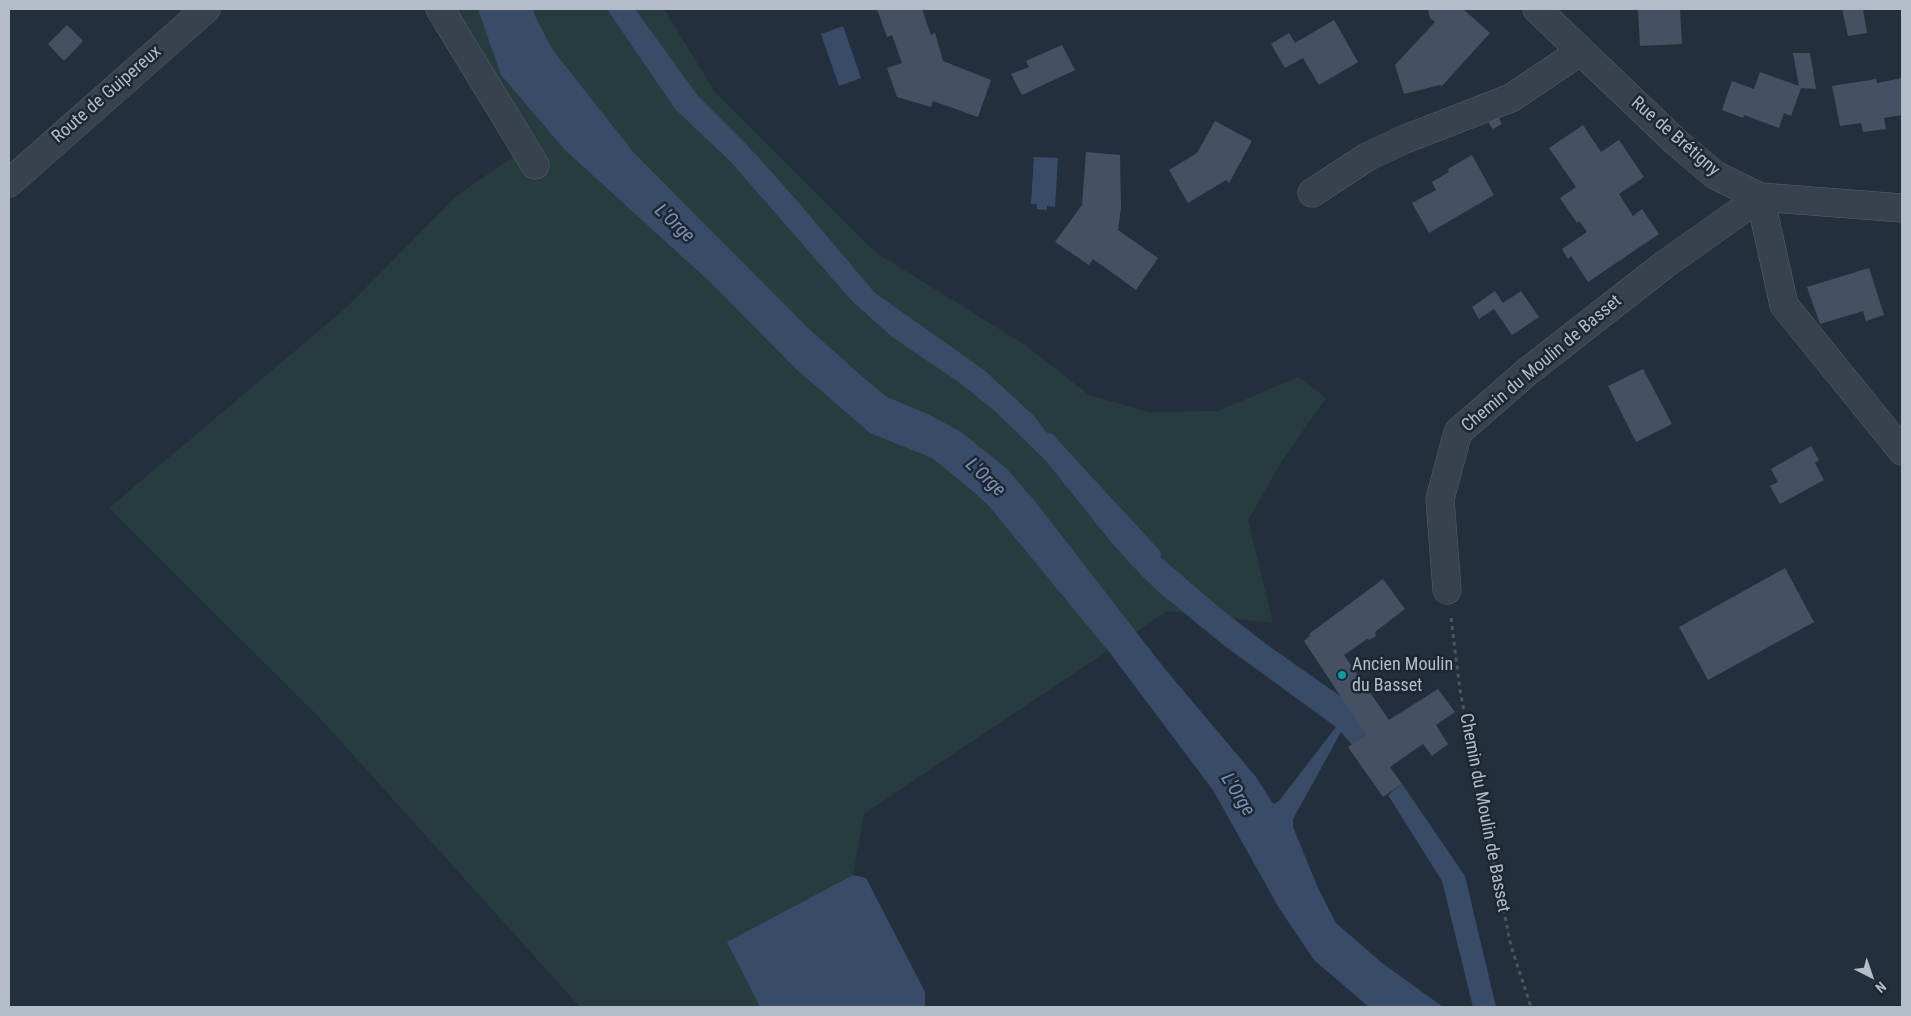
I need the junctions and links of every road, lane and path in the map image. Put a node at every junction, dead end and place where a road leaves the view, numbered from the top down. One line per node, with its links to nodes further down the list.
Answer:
1 (206, 9): 6 (street, Route de Guipereux)
2 (440, 9): 5 (street)
3 (1537, 9): 4 (street, Rue de Brétigny)
4 (1582, 51): 7 (street); 8 (street, Rue de Brétigny)
5 (535, 165)
6 (9, 183)
7 (1312, 193)
8 (1760, 197): 9 (street, Rue de Brétigny); 10 (street); 11 (street, Chemin du Moulin de Basset)
9 (1902, 208)
10 (1902, 451)
11 (1448, 590): 12 (path, Chemin du Moulin de Basset)
12 (1531, 1007)

